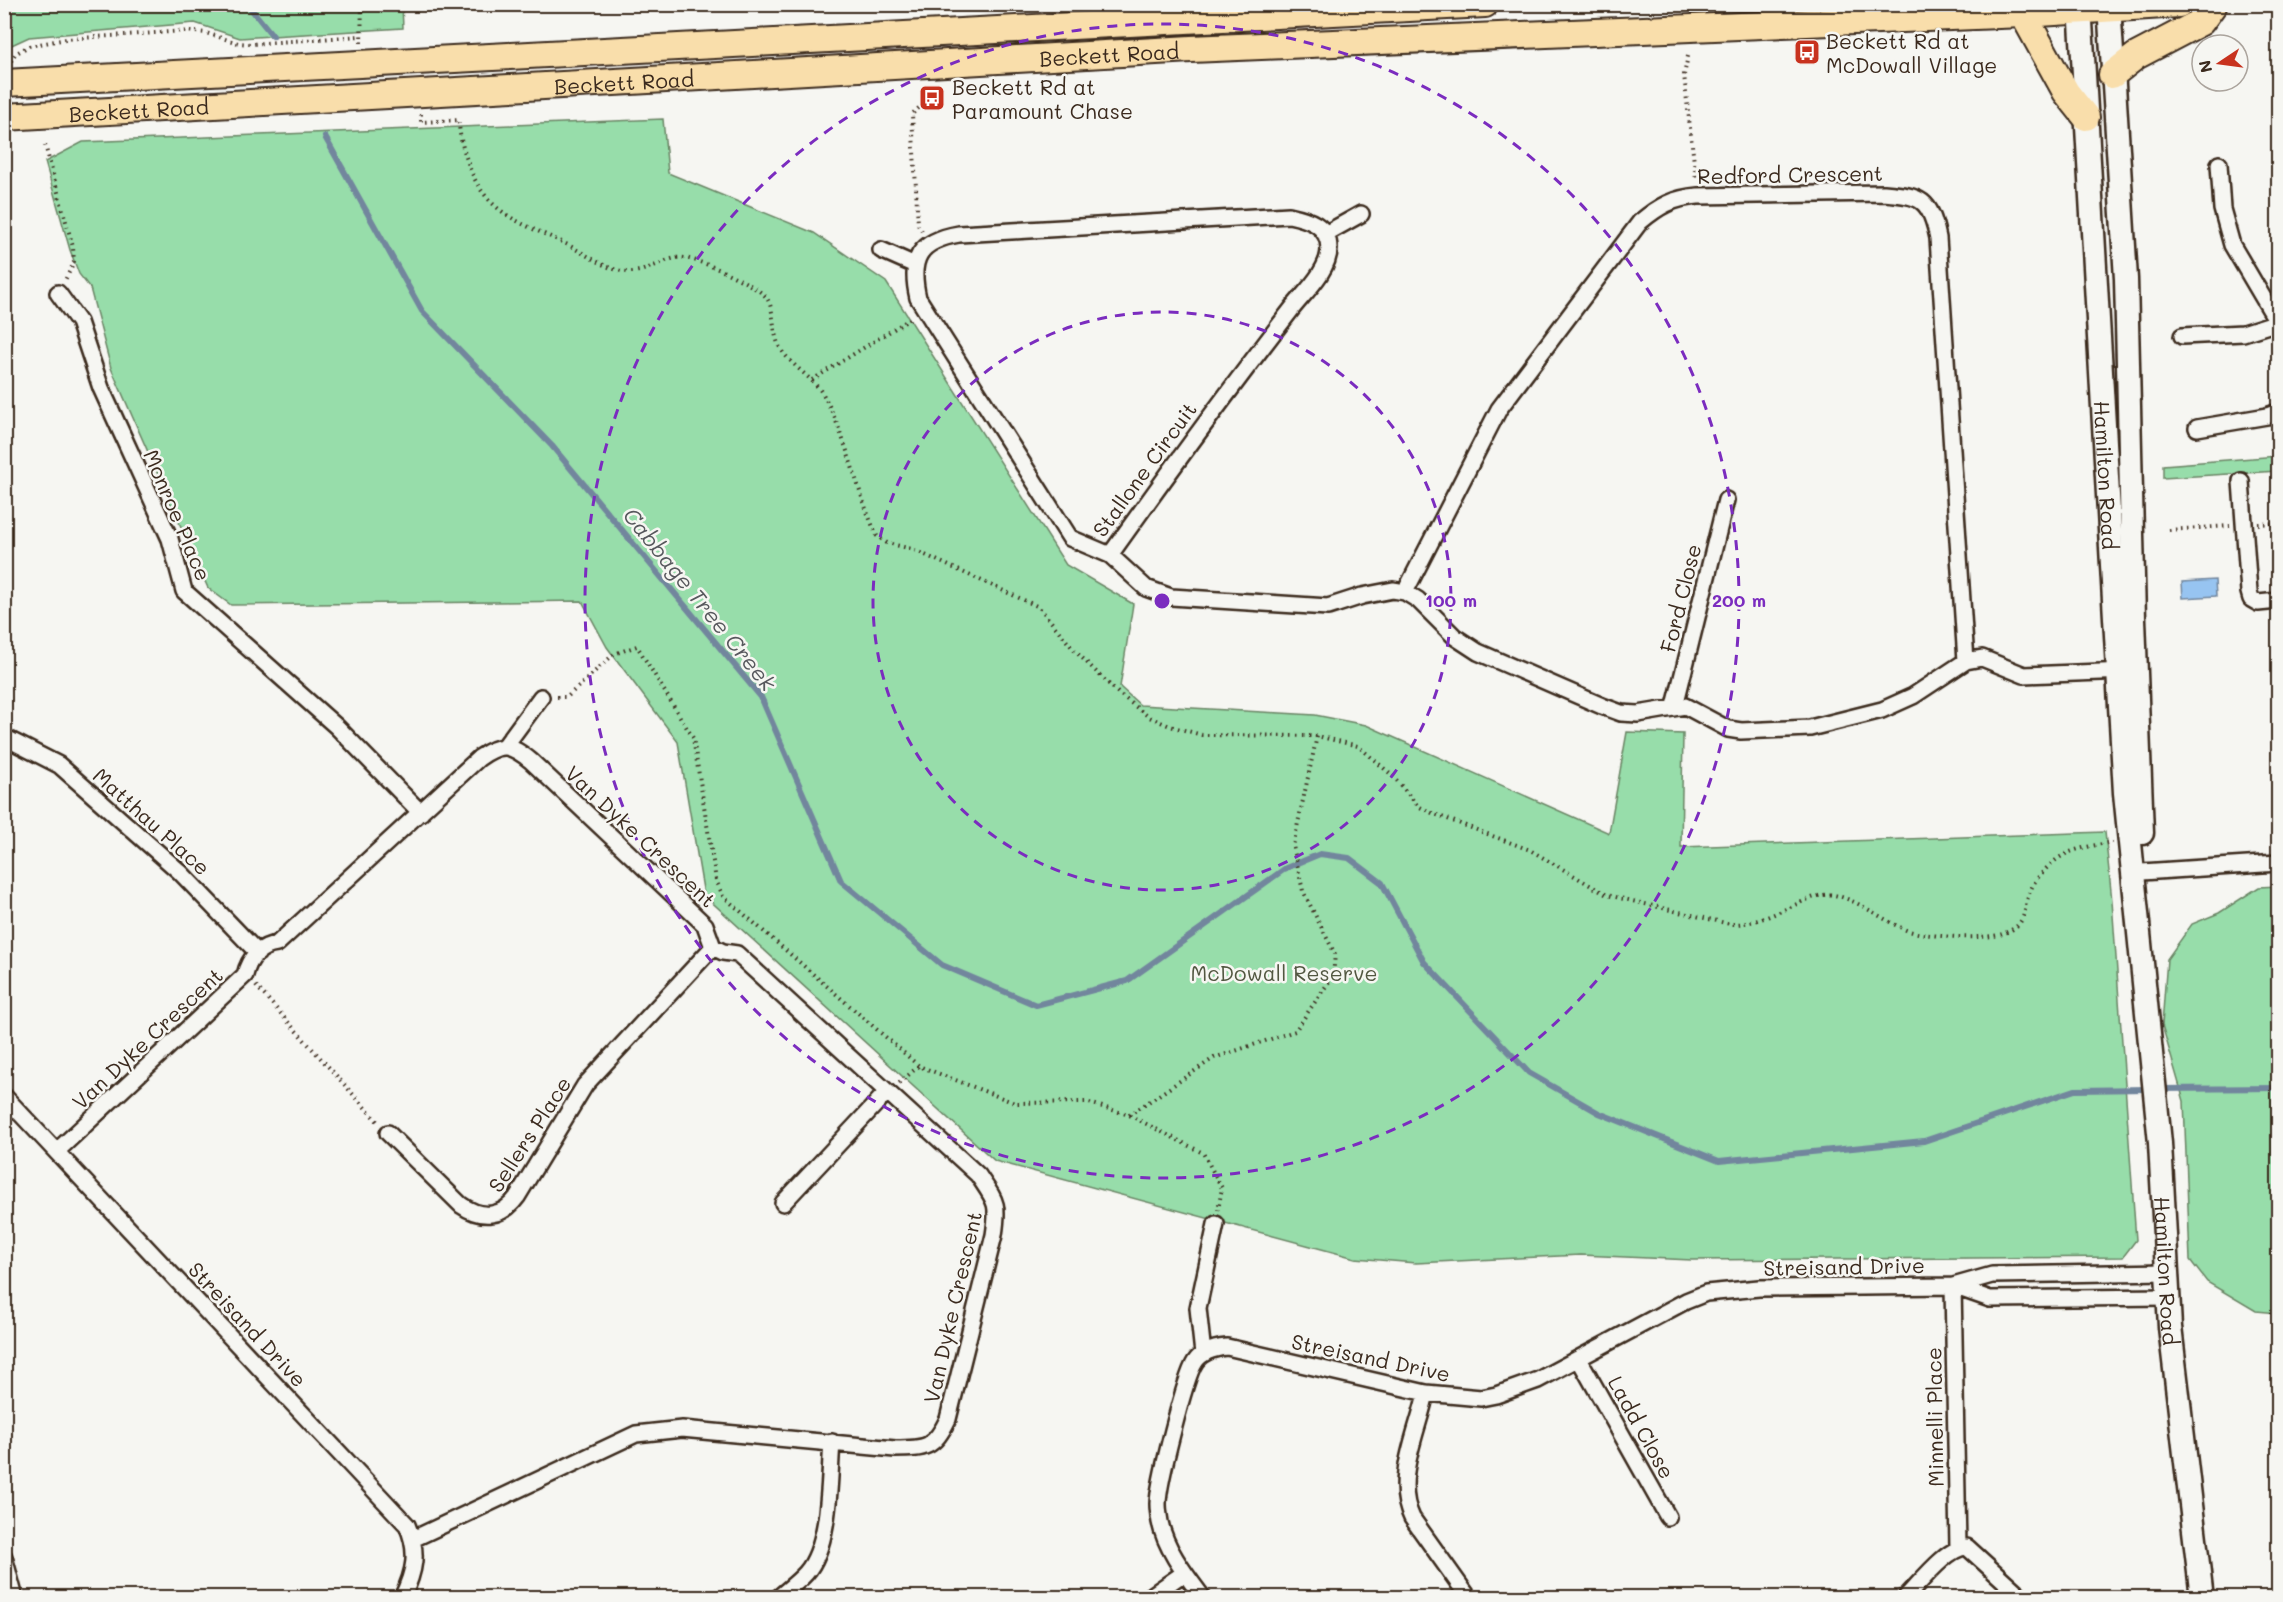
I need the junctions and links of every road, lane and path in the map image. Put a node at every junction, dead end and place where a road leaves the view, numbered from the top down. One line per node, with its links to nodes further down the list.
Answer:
1 (362, 4): 8 (path)
2 (1485, 4): 13 (main road, Beckett Road)
3 (2179, 4): 5 (main road, Beckett Road)
4 (2214, 4): 12 (main road)
5 (2109, 6): 6 (main road, Beckett Road); 12 (main road, Hamilton Road)
6 (2080, 7): 7 (main road, Beckett Road); 17 (main road, Hamilton Road)
7 (2023, 14): 16 (main road, Beckett Road); 17 (main road)
8 (360, 36): 9 (path); 10 (path)
9 (362, 51)
10 (15, 54)
11 (1688, 56): 20 (path)
12 (2112, 75): 42 (main road, Hamilton Road)
13 (4, 83)
14 (936, 100): 23 (path)
15 (420, 110): 30 (path)
16 (4, 117)
17 (2086, 117): 42 (main road, Hamilton Road)
18 (45, 145): 26 (path)
19 (2219, 164): 28 (street)
20 (1698, 196): 39 (street, Redford Crescent); 41 (street, Redford Crescent)
21 (1361, 214): 22 (street)
22 (1325, 234): 23 (street); 38 (street, Stallone Circuit)
23 (930, 242): 25 (street)
24 (880, 250): 25 (street)
25 (915, 265): 27 (street, Stallone Circuit)
26 (58, 293): 48 (street, Monroe Place)
27 (925, 310): 30 (path); 38 (street, Stallone Circuit)
28 (2278, 322): 29 (street)
29 (2182, 336)
30 (812, 380): 45 (path)
31 (2278, 412): 32 (street)
32 (2198, 428)
33 (2241, 481): 36 (street)
34 (1726, 500): 44 (street, Ford Close)
35 (2278, 523): 36 (path)
36 (2244, 525): 37 (path); 40 (street)
37 (2169, 530)
38 (1110, 555): 39 (street)
39 (1405, 592): 44 (street)
40 (2278, 601)
41 (1966, 661): 42 (street); 44 (street)
42 (2126, 671): 51 (main road, Hamilton Road); 52 (main road, Hamilton Road)
43 (541, 697): 47 (street, Van Dyke Crescent); 56 (path)
44 (1675, 706)
45 (1317, 736): 49 (path); 59 (path)
46 (4, 737): 54 (street, Matthau Place)
47 (505, 746): 48 (street, Van Dyke Crescent); 53 (street, Van Dyke Crescent)
48 (421, 813): 54 (street, Van Dyke Crescent)
49 (2115, 841)
50 (2278, 863): 51 (street)
51 (2142, 872): 52 (main road, Hamilton Road)
52 (2142, 945): 64 (main road, Hamilton Road)
53 (713, 947): 57 (street, Van Dyke Crescent); 60 (street, Sellers Place)
54 (258, 953): 55 (street, Van Dyke Crescent)
55 (245, 975): 60 (path); 61 (street, Van Dyke Crescent)
56 (919, 1066): 57 (path); 59 (path)
57 (886, 1093): 62 (street); 70 (street, Van Dyke Crescent)
58 (4, 1096): 61 (street, Streisand Drive)
59 (1129, 1115): 63 (path)
60 (388, 1133)
61 (57, 1151): 72 (street, Streisand Drive)
62 (783, 1203)
63 (1216, 1224): 67 (street)
64 (2167, 1272): 65 (street, Streisand Drive); 66 (main road, Hamilton Road)
65 (1953, 1286): 66 (street, Streisand Drive); 68 (street, Streisand Drive); 73 (street, Minnelli Place)
66 (2168, 1297): 84 (main road, Hamilton Road)
67 (1203, 1354): 69 (street, Streisand Drive); 75 (street)
68 (1579, 1359): 69 (street, Streisand Drive); 71 (street, Ladd Close)
69 (1426, 1393): 81 (street)
70 (832, 1442): 72 (street, Van Dyke Crescent); 78 (street)
71 (1668, 1517)
72 (413, 1539): 77 (street, Streisand Drive)
73 (1958, 1547): 82 (street); 83 (street)
74 (4, 1557): 76 (street)
75 (1184, 1573): 79 (street); 80 (street)
76 (15, 1598)
77 (402, 1598)
78 (778, 1598)
79 (1148, 1598)
80 (1203, 1598)
81 (1469, 1598)
82 (1905, 1598)
83 (2023, 1598)
84 (2202, 1598)

